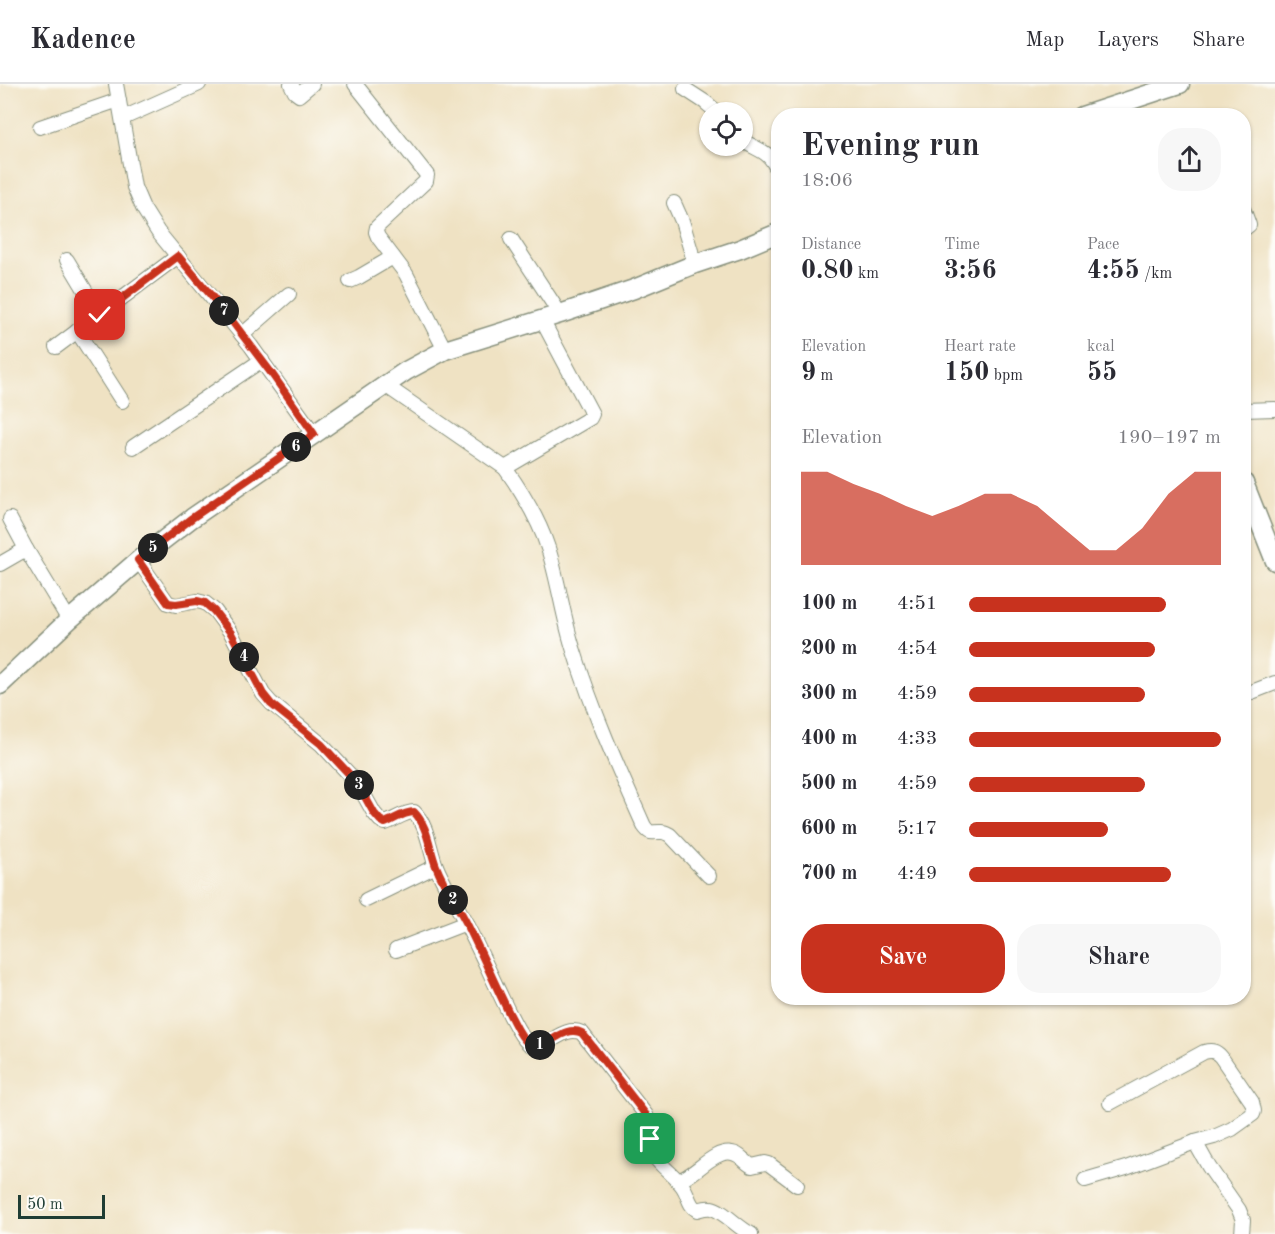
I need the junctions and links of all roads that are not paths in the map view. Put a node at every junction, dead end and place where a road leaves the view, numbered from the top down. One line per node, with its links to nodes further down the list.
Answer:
1 (116, 84): 8 (street)
2 (199, 84): 11 (street)
3 (291, 84): 4 (street)
4 (312, 84)
5 (355, 84): 19 (street)
6 (1180, 84): 10 (main road)
7 (685, 89): 9 (street)
8 (119, 100): 11 (street); 12 (street)
9 (705, 102)
10 (1127, 108)
11 (123, 118): 18 (street)
12 (40, 128)
13 (753, 146): 14 (street)
14 (771, 158)
15 (674, 203): 21 (street)
16 (771, 236): 21 (main road)
17 (511, 239): 24 (street)
18 (178, 256): 25 (street); 28 (street)
19 (393, 257): 22 (street); 30 (street)
20 (67, 260): 25 (street)
21 (695, 264): 24 (main road)
22 (350, 281)
23 (289, 294): 28 (street)
24 (560, 314): 26 (main road)
25 (100, 315): 27 (street)
26 (542, 320): 30 (main road); 38 (street)
27 (77, 332): 29 (street); 33 (street)
28 (242, 334): 31 (street)
29 (56, 347)
30 (445, 350): 32 (main road)
31 (262, 360): 36 (street); 37 (street)
32 (385, 385): 36 (main road); 38 (street)
33 (122, 401)
34 (1275, 409): 35 (street)
35 (1251, 410)
36 (314, 434): 42 (main road)
37 (133, 447)
38 (505, 468): 50 (street)
39 (1251, 501): 43 (main road)
40 (10, 519): 41 (street)
41 (26, 549): 44 (street); 45 (street)
42 (138, 560): 45 (main road); 49 (street)
43 (1275, 561)
44 (0, 564)
45 (69, 620): 47 (main road)
46 (1275, 683): 48 (street)
47 (0, 685)
48 (1251, 692)
49 (436, 866): 51 (street); 52 (street)
50 (709, 876)
51 (366, 900)
52 (466, 922): 53 (street); 57 (street)
53 (396, 950)
54 (1110, 1103): 55 (street)
55 (1195, 1142): 56 (street); 60 (street)
56 (1085, 1180)
57 (678, 1181): 58 (street); 59 (street)
58 (797, 1185)
59 (752, 1234)
60 (1242, 1234)

